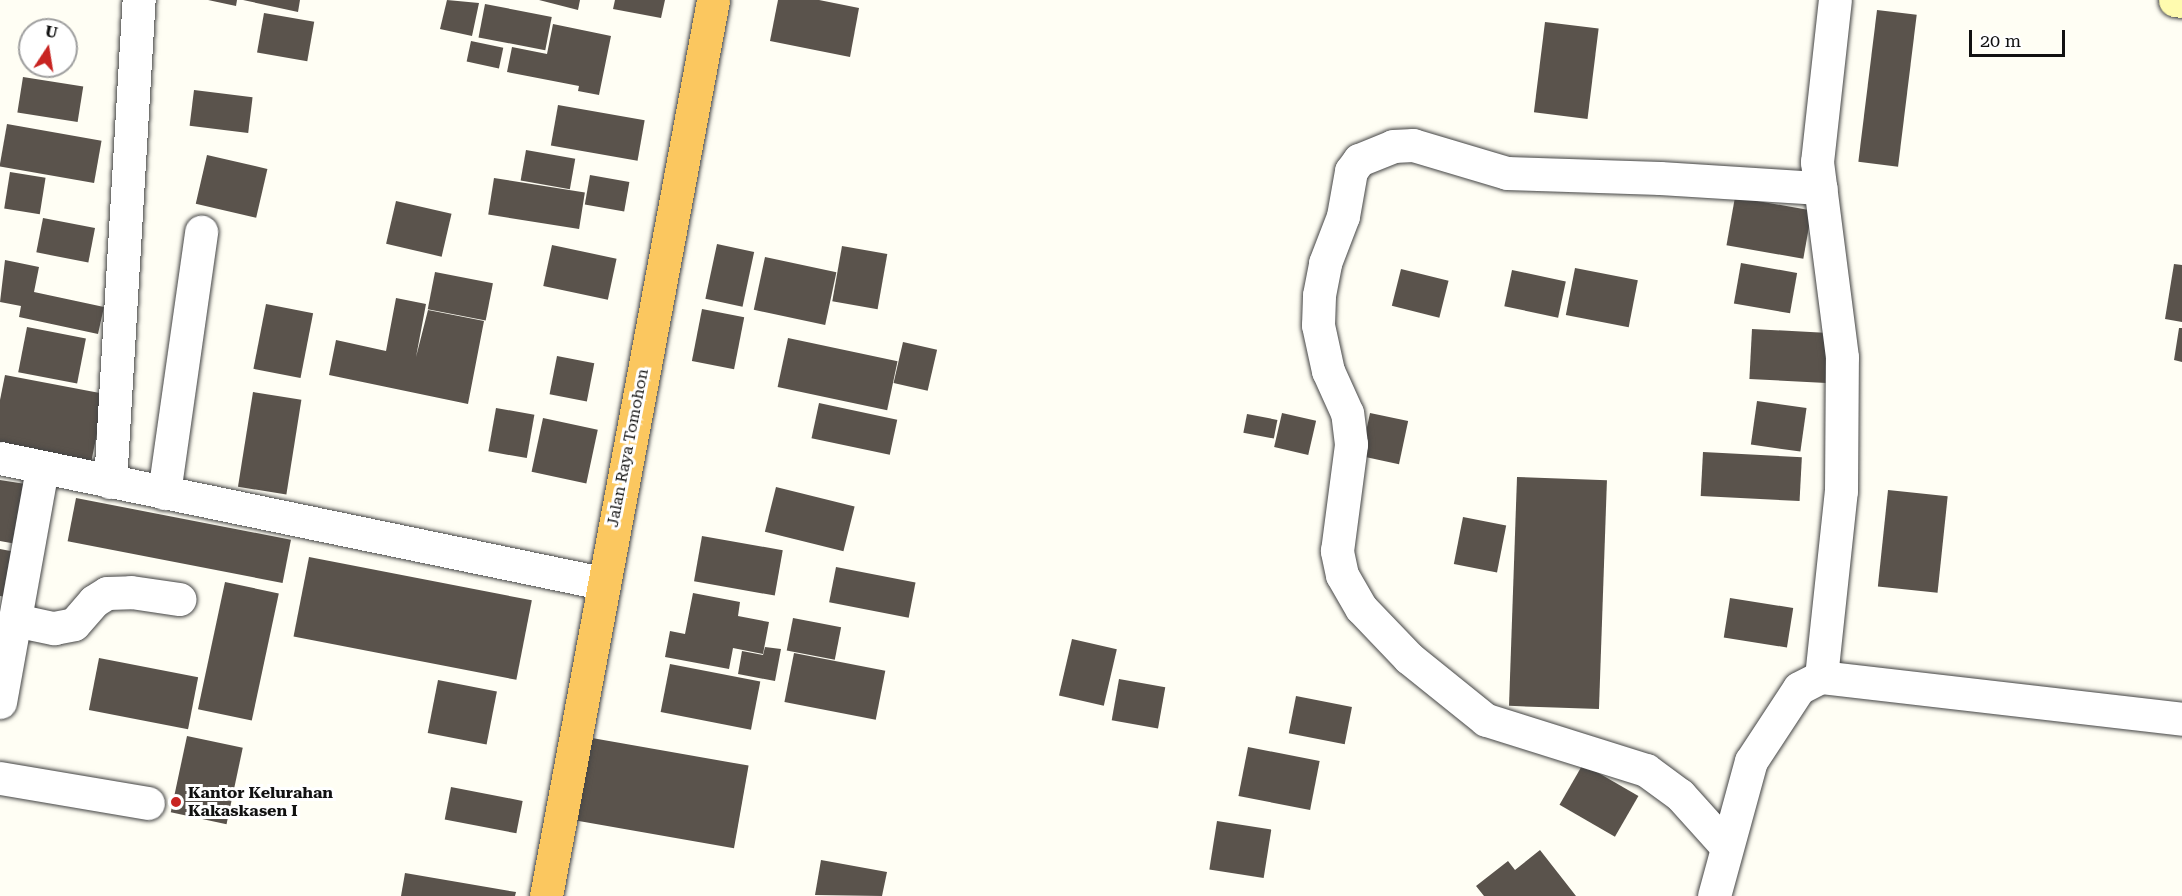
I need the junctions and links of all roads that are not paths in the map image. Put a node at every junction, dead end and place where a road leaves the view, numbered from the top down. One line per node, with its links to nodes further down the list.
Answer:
1 (139, 0): 10 (street)
2 (713, 0): 12 (highway, Jalan Raya Tomohon)
3 (1835, 0): 6 (street)
4 (2175, 0): 5 (main road)
5 (2182, 1)
6 (1821, 188): 15 (street); 20 (street)
7 (201, 232): 11 (street)
8 (0, 458): 9 (street)
9 (42, 468): 10 (street); 14 (street)
10 (110, 482): 11 (street)
11 (164, 493): 12 (street)
12 (602, 583): 21 (highway, Jalan Raya Tomohon)
13 (179, 599): 14 (street)
14 (15, 620): 16 (street)
15 (1821, 677): 17 (street); 20 (street)
16 (0, 702)
17 (2182, 720)
18 (0, 778): 19 (street)
19 (148, 803)
20 (1726, 846): 22 (street)
21 (546, 896)
22 (1714, 896)

